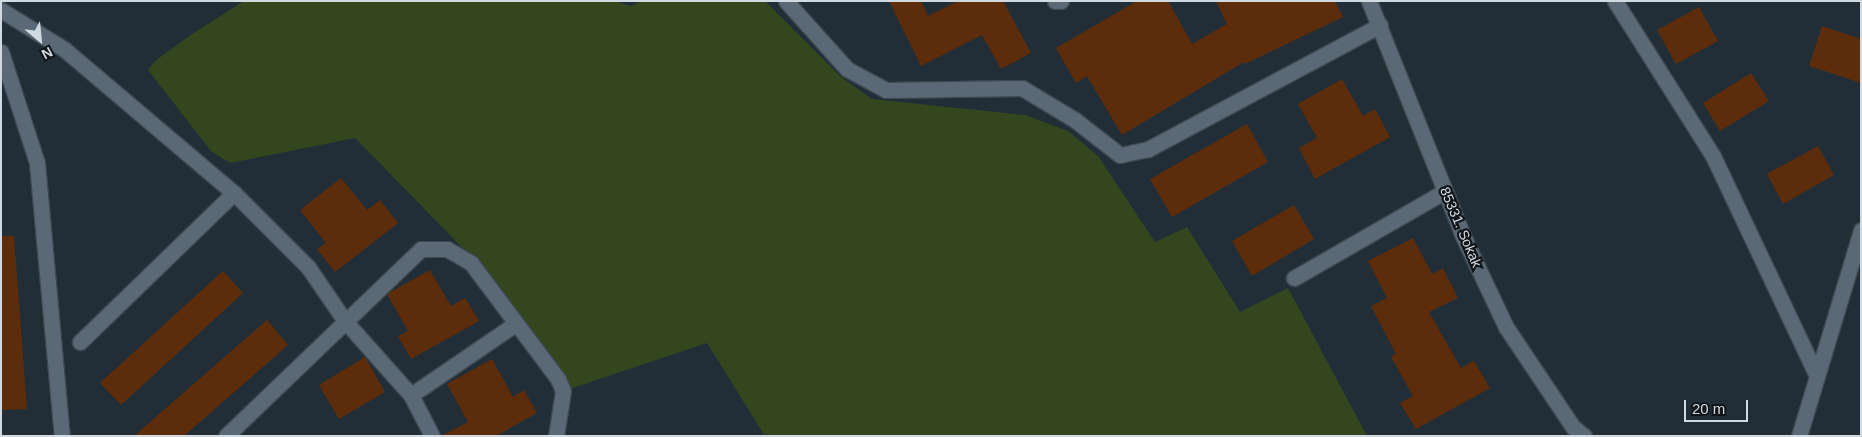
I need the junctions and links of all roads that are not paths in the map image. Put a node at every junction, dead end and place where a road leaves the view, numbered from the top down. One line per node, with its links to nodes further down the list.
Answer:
1 (786, 1): 7 (street)
2 (1055, 1): 3 (street)
3 (1061, 1)
4 (1369, 1): 7 (street, 85331. Sokak)
5 (1615, 1): 16 (street)
6 (1, 10): 10 (street)
7 (1380, 25): 9 (street, 85331. Sokak)
8 (1, 52): 19 (street)
9 (1445, 191): 12 (street); 22 (street, 85331. Sokak)
10 (234, 193): 13 (street); 15 (street)
11 (1861, 230): 16 (street)
12 (1294, 278)
13 (345, 321): 14 (street); 17 (street); 18 (street)
14 (515, 324): 17 (street); 21 (street)
15 (80, 342)
16 (1817, 376): 23 (street)
17 (410, 394): 20 (street)
18 (228, 435)
19 (62, 436)
20 (432, 436)
21 (556, 436)
22 (1584, 436)
23 (1799, 436)

